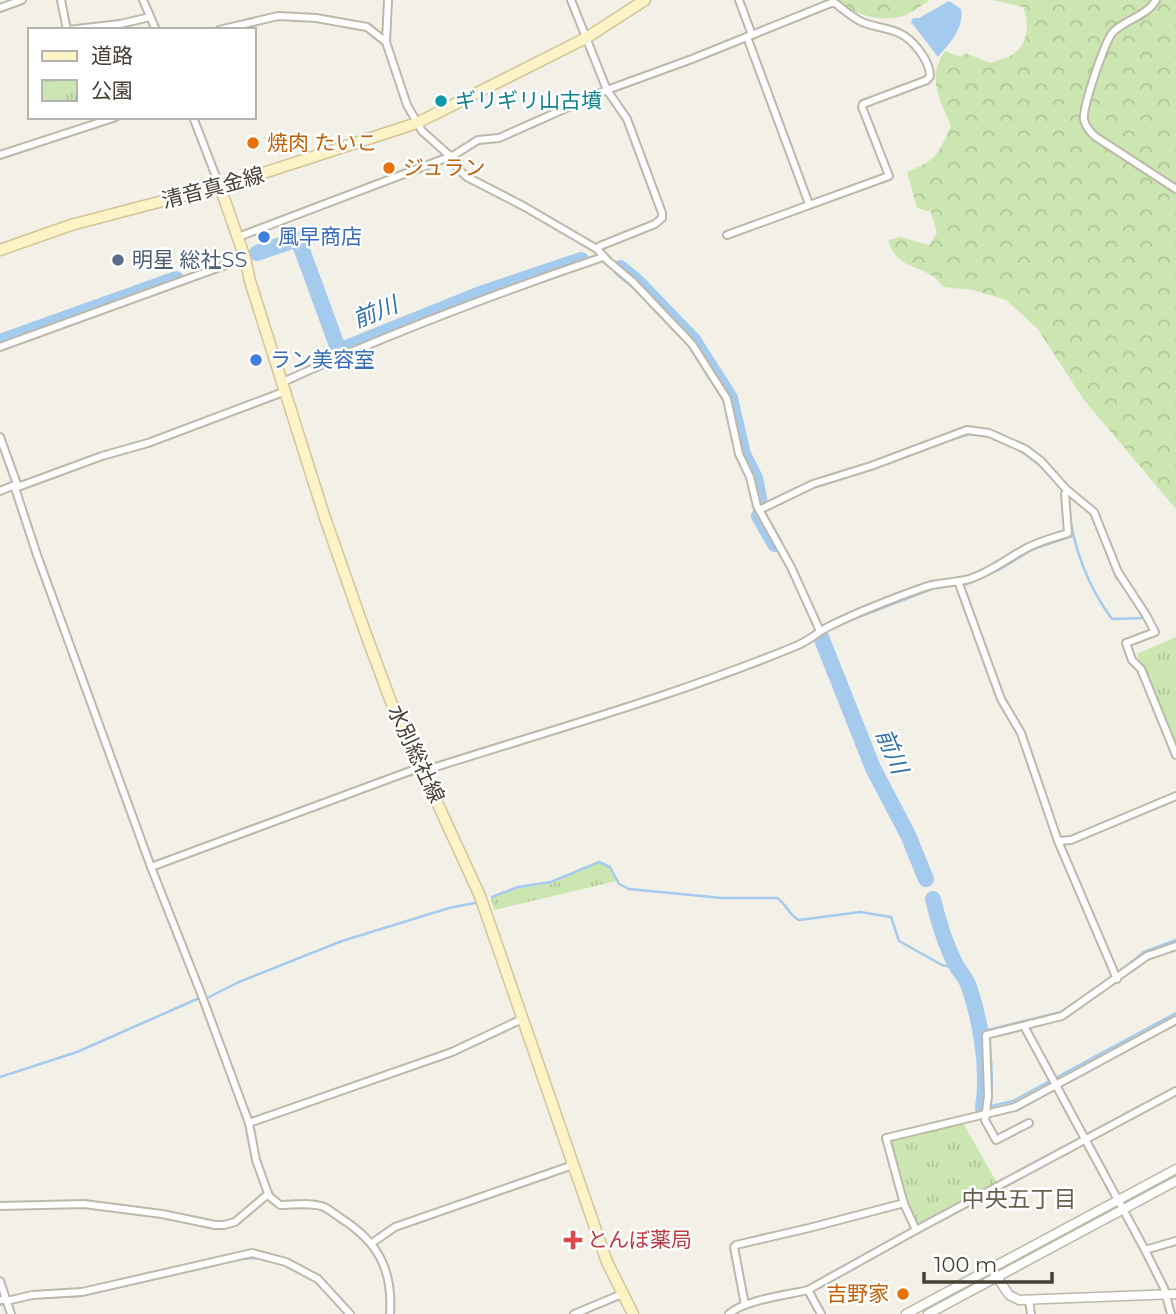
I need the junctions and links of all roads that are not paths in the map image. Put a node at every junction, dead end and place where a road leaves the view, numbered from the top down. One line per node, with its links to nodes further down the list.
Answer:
1 (22, 0): 9 (street)
2 (61, 0): 11 (street)
3 (144, 0): 10 (street)
4 (388, 0): 17 (street)
5 (571, 0): 16 (street)
6 (645, 0): 16 (main road, 清音真金線)
7 (739, 0): 15 (street)
8 (1156, 0): 25 (street)
9 (0, 8)
10 (150, 17): 12 (street); 13 (street)
11 (68, 28)
12 (81, 28)
13 (155, 28)
14 (227, 28): 17 (street)
15 (750, 36): 18 (street); 26 (street); 26 (street)
16 (586, 38): 18 (street); 21 (main road, 清音真金線)
17 (386, 42): 21 (street)
18 (607, 90): 23 (street); 29 (street)
19 (110, 119): 22 (street)
20 (194, 119): 24 (street)
21 (417, 123): 23 (street); 24 (main road, 清音真金線)
22 (0, 155)
23 (450, 156): 28 (street); 29 (street)
24 (220, 187): 28 (main road, 水別総社線); 30 (main road, 清音真金線)
25 (1176, 189)
26 (809, 204): 27 (street)
27 (727, 235)
28 (238, 237): 32 (main road, 水別総社線)
29 (597, 249): 31 (street)
30 (0, 250)
31 (603, 257): 34 (street); 39 (street)
32 (245, 258): 33 (street); 34 (main road, 水別総社線)
33 (0, 347)
34 (284, 386): 36 (street); 43 (main road, 水別総社線)
35 (0, 437): 36 (street)
36 (16, 486): 37 (street); 46 (street)
37 (0, 491)
38 (1065, 494): 40 (street)
39 (759, 510): 41 (street); 42 (street)
40 (958, 581): 41 (street); 45 (street)
41 (820, 631): 43 (street)
42 (1176, 755)
43 (422, 769): 46 (street); 49 (main road, 水別総社線)
44 (1176, 796): 45 (street)
45 (1058, 842): 48 (street)
46 (150, 867): 55 (street)
47 (1176, 946): 48 (street)
48 (1116, 976): 51 (street)
49 (522, 1019): 55 (street); 58 (main road, 水別総社線)
50 (1176, 1020): 52 (street)
51 (1024, 1026): 52 (street); 54 (street)
52 (1054, 1081): 54 (street); 57 (street)
53 (1176, 1091): 57 (street)
54 (987, 1110): 56 (street); 63 (street)
55 (249, 1123): 61 (street)
56 (1029, 1124)
57 (1085, 1139): 62 (street); 66 (street)
58 (573, 1165): 68 (street); 74 (main road, 水別総社線)
59 (1176, 1169): 62 (street)
60 (1176, 1181): 65 (street)
61 (268, 1194): 64 (street); 68 (street)
62 (1118, 1200): 65 (street); 70 (street)
63 (904, 1203): 66 (street); 79 (street)
64 (0, 1206)
65 (1123, 1209): 69 (street); 71 (street)
66 (916, 1230): 73 (street)
67 (1176, 1241): 69 (street)
68 (372, 1243): 82 (street)
69 (1145, 1250): 75 (street)
70 (992, 1268): 71 (street); 87 (street)
71 (997, 1277): 77 (street); 88 (street)
72 (0, 1281): 78 (street)
73 (808, 1290): 79 (street); 86 (street)
74 (622, 1294): 83 (street); 84 (main road, 水別総社線)
75 (1166, 1294): 76 (street); 77 (street); 90 (street)
76 (1176, 1294)
77 (1029, 1300): 89 (street)
78 (6, 1302): 80 (street); 81 (street)
79 (745, 1305): 85 (street)
80 (11, 1314)
81 (350, 1314)
82 (390, 1314)
83 (574, 1314)
84 (633, 1314)
85 (729, 1314)
86 (821, 1314)
87 (906, 1314)
88 (929, 1314)
89 (1031, 1314)
90 (1171, 1314)

